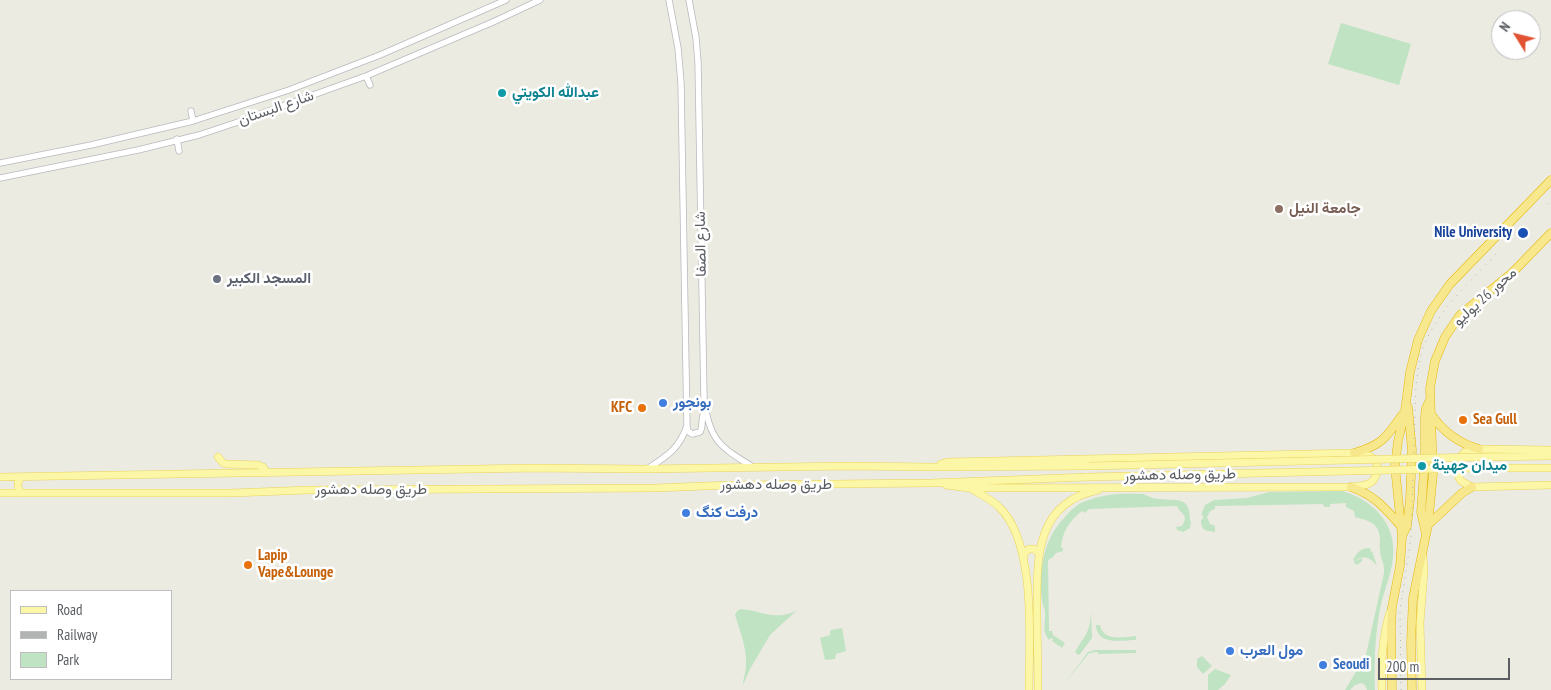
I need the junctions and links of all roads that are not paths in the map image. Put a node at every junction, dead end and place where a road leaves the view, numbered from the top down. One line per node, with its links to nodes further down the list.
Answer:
1 (506, 0): 8 (street, شارع البستان)
2 (540, 0): 5 (street, شارع البستان)
3 (669, 0): 22 (street, شارع الصفا)
4 (689, 0): 19 (street, شارع الصفا)
5 (366, 76): 6 (street); 9 (street, شارع البستان)
6 (370, 85)
7 (191, 111): 8 (street)
8 (193, 121): 12 (street, شارع البستان)
9 (177, 139): 11 (street); 14 (street, شارع البستان)
10 (36, 148): 12 (street)
11 (179, 151)
12 (38, 156): 13 (street, شارع البستان)
13 (0, 164)
14 (0, 178)
15 (1551, 180): 17 (highway, محور 26 يوليو)
16 (1551, 233): 18 (highway, محور 26 يوليو)
17 (1407, 395): 20 (highway, محور 26 يوليو); 46 (highway, محور 26 يوليو)
18 (1430, 400): 21 (highway, محور 26 يوليو); 45 (highway, محور 26 يوليو)
19 (705, 411): 22 (street); 28 (street, شارع الصفا)
20 (1405, 411): 25 (highway); 43 (highway, محور 26 يوليو)
21 (1431, 414): 23 (highway); 44 (highway, محور 26 يوليو)
22 (687, 426): 31 (street, شارع الصفا)
23 (1479, 449): 24 (main road); 39 (main road)
24 (1551, 450)
25 (1354, 453): 29 (main road); 38 (main road)
26 (1551, 456): 29 (main road, طريق وصله دهشور, bridge)
27 (218, 457): 32 (main road)
28 (753, 467): 29 (main road, طريق وصله دهشور); 31 (main road, طريق وصله دهشور)
29 (934, 467)
30 (1551, 468): 35 (main road, طريق وصله دهشور, bridge)
31 (647, 469): 32 (main road, طريق وصله دهشور)
32 (267, 473): 34 (main road, طريق وصله دهشور)
33 (0, 477): 34 (main road, طريق وصله دهشور)
34 (20, 477): 42 (main road)
35 (931, 483): 40 (main road); 42 (main road, طريق وصله دهشور)
36 (1551, 485): 39 (main road)
37 (1113, 487): 38 (main road); 40 (main road); 48 (main road)
38 (1351, 487): 43 (highway)
39 (1472, 487): 44 (highway)
40 (970, 488): 49 (main road)
41 (0, 493): 42 (main road, طريق وصله دهشور)
42 (21, 493)
43 (1400, 525): 46 (highway, محور 26 يوليو)
44 (1428, 526): 45 (highway, محور 26 يوليو)
45 (1426, 536): 47 (highway, محور 26 يوليو)
46 (1402, 537): 50 (highway, محور 26 يوليو)
47 (1422, 550): 55 (highway, محور 26 يوليو); 56 (main road)
48 (1038, 553): 49 (main road); 52 (main road)
49 (1024, 556): 51 (main road)
50 (1392, 607): 53 (main road); 54 (highway, محور 26 يوليو)
51 (1029, 690)
52 (1038, 690)
53 (1382, 690)
54 (1392, 690)
55 (1412, 690)
56 (1422, 690)

